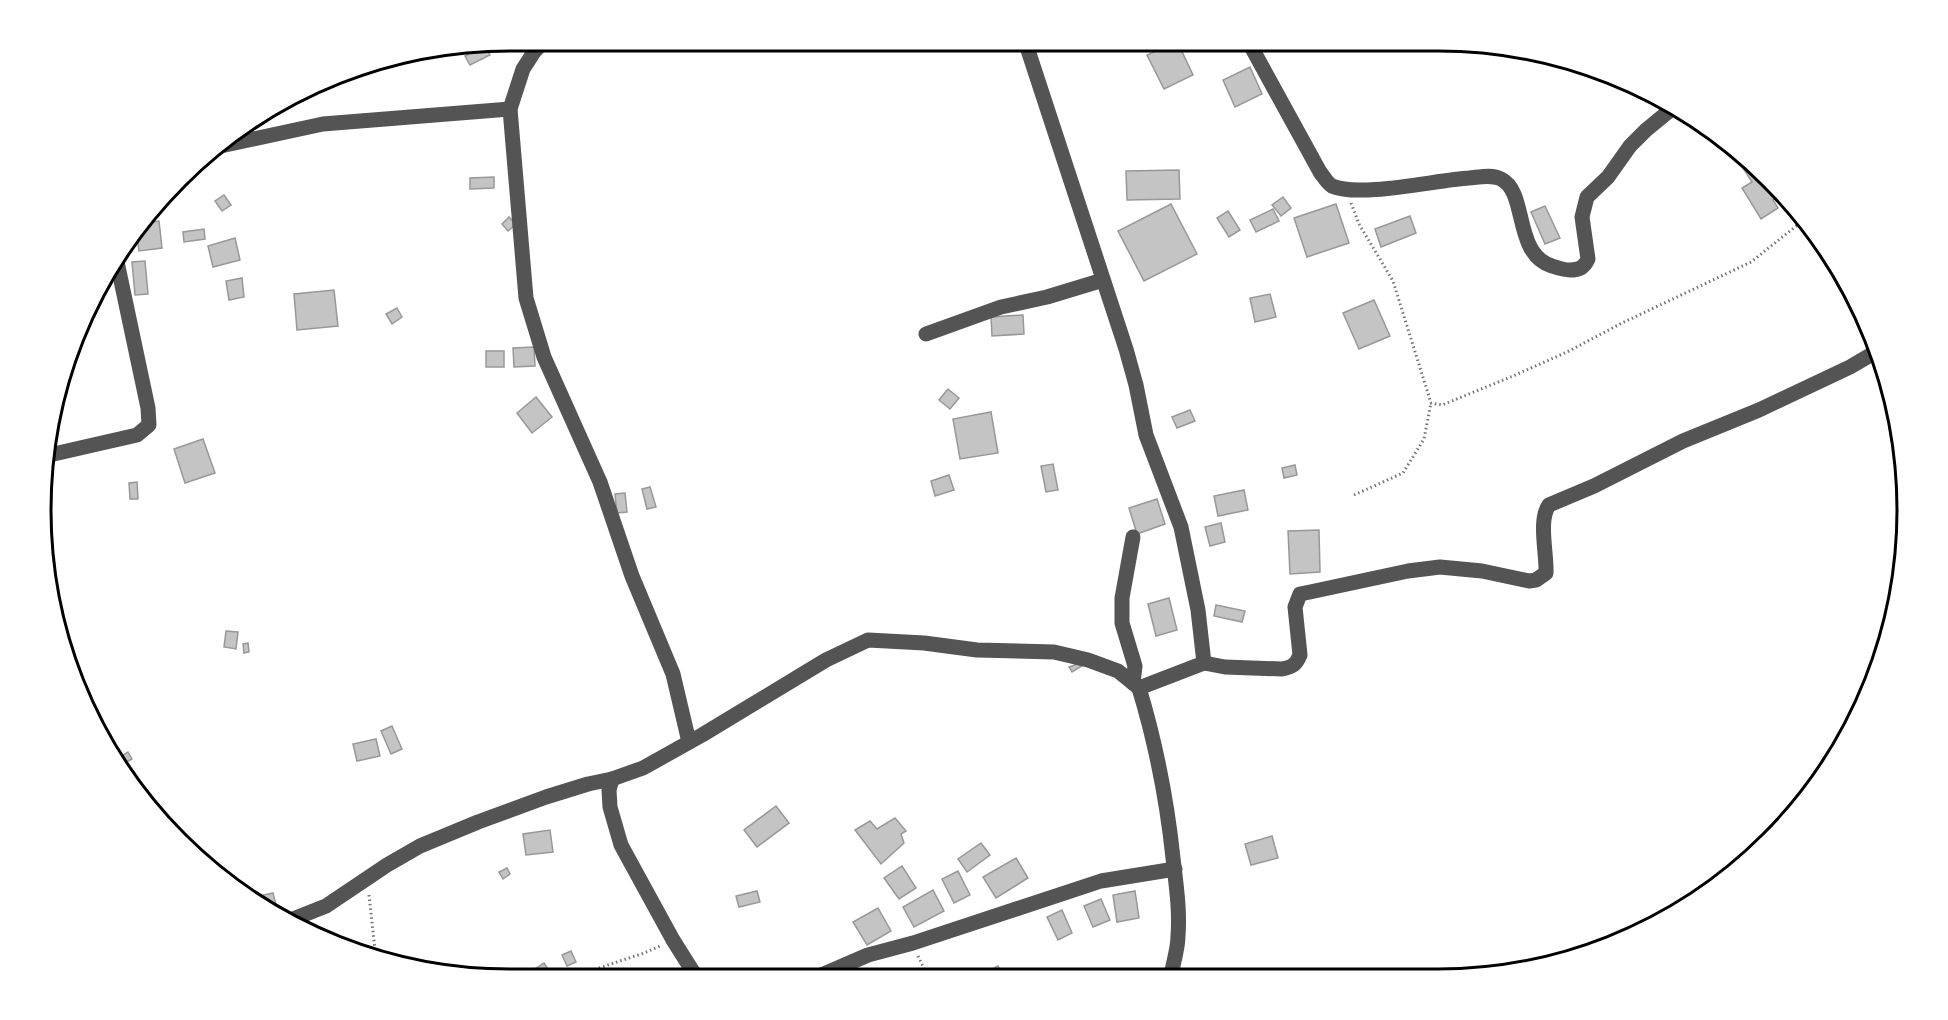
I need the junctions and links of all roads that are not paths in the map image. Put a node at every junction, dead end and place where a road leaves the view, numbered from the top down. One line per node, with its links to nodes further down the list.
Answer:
1 (535, 51): 4 (street)
2 (1028, 51): 8 (street)
3 (1253, 51): 5 (street)
4 (510, 109): 6 (street); 15 (street)
5 (1668, 112)
6 (235, 143)
7 (119, 269): 11 (street)
8 (1102, 280): 9 (street); 13 (street)
9 (926, 334)
10 (1870, 355): 13 (street)
11 (55, 454)
12 (1133, 537): 14 (street)
13 (1204, 663): 14 (street)
14 (1136, 686): 15 (street); 17 (street)
15 (689, 742): 16 (street)
16 (612, 779): 18 (street); 19 (street)
17 (1174, 869): 20 (street); 21 (street)
18 (298, 917)
19 (691, 969)
20 (837, 969)
21 (1172, 969)

